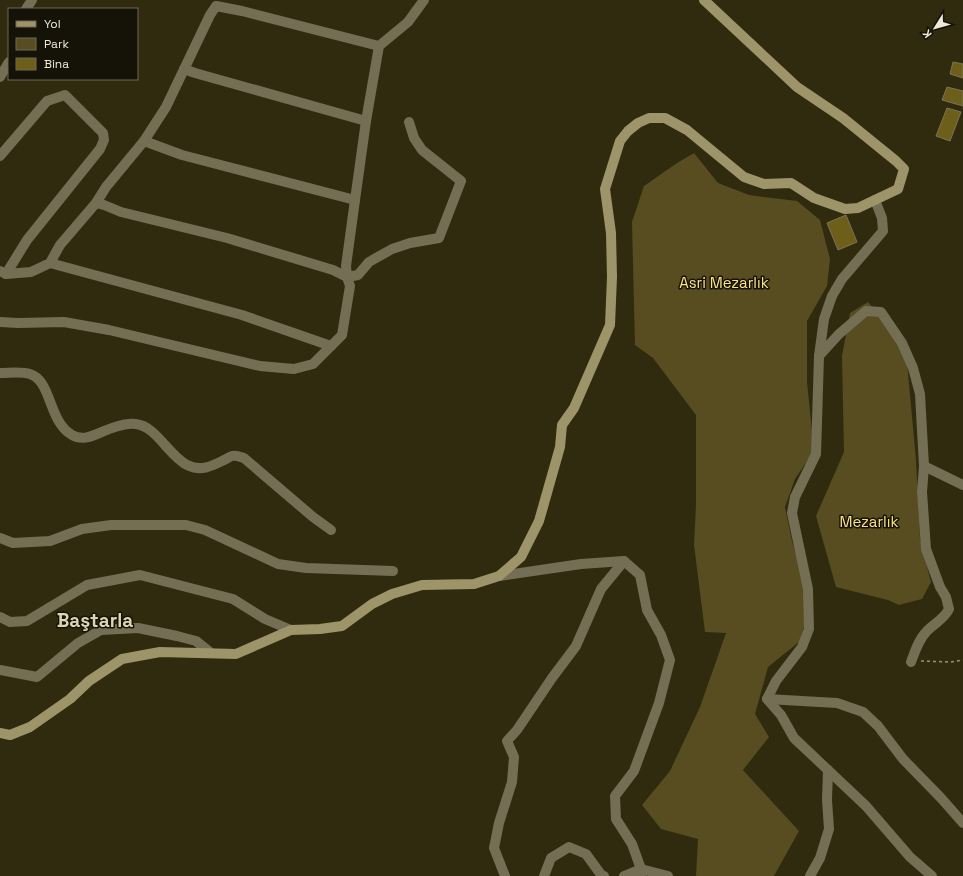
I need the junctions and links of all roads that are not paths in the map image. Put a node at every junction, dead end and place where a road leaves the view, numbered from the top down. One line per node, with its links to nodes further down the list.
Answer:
1 (424, 0): 4 (street)
2 (704, 0): 13 (main road)
3 (219, 3): 4 (street); 6 (street)
4 (379, 46): 8 (street)
5 (8, 64): 7 (street)
6 (184, 69): 8 (street); 10 (street)
7 (0, 77)
8 (366, 121): 12 (street)
9 (409, 122): 17 (street)
10 (144, 141): 12 (street); 14 (street)
11 (0, 156): 16 (street)
12 (354, 200): 17 (street)
13 (875, 200): 20 (street); 28 (main road)
14 (96, 203): 15 (street); 17 (street)
15 (50, 263): 16 (street); 19 (street)
16 (3, 272)
17 (347, 277): 19 (street)
18 (0, 322): 19 (street)
19 (331, 346)
20 (819, 356): 22 (street); 34 (street)
21 (0, 373): 24 (street)
22 (924, 466): 23 (street); 32 (street)
23 (963, 485)
24 (331, 530)
25 (0, 538): 27 (street)
26 (624, 561): 28 (street); 38 (street); 39 (street)
27 (393, 571)
28 (499, 576): 30 (main road)
29 (0, 617): 30 (street)
30 (291, 630): 31 (main road)
31 (211, 653): 33 (street); 35 (main road)
32 (911, 662)
33 (0, 670)
34 (767, 699): 36 (street); 37 (street)
35 (0, 733)
36 (828, 770): 44 (street); 45 (street)
37 (963, 823)
38 (641, 872): 42 (street); 43 (street)
39 (505, 876)
40 (544, 876): 41 (street)
41 (604, 876)
42 (624, 876)
43 (668, 876)
44 (810, 876)
45 (932, 876)

